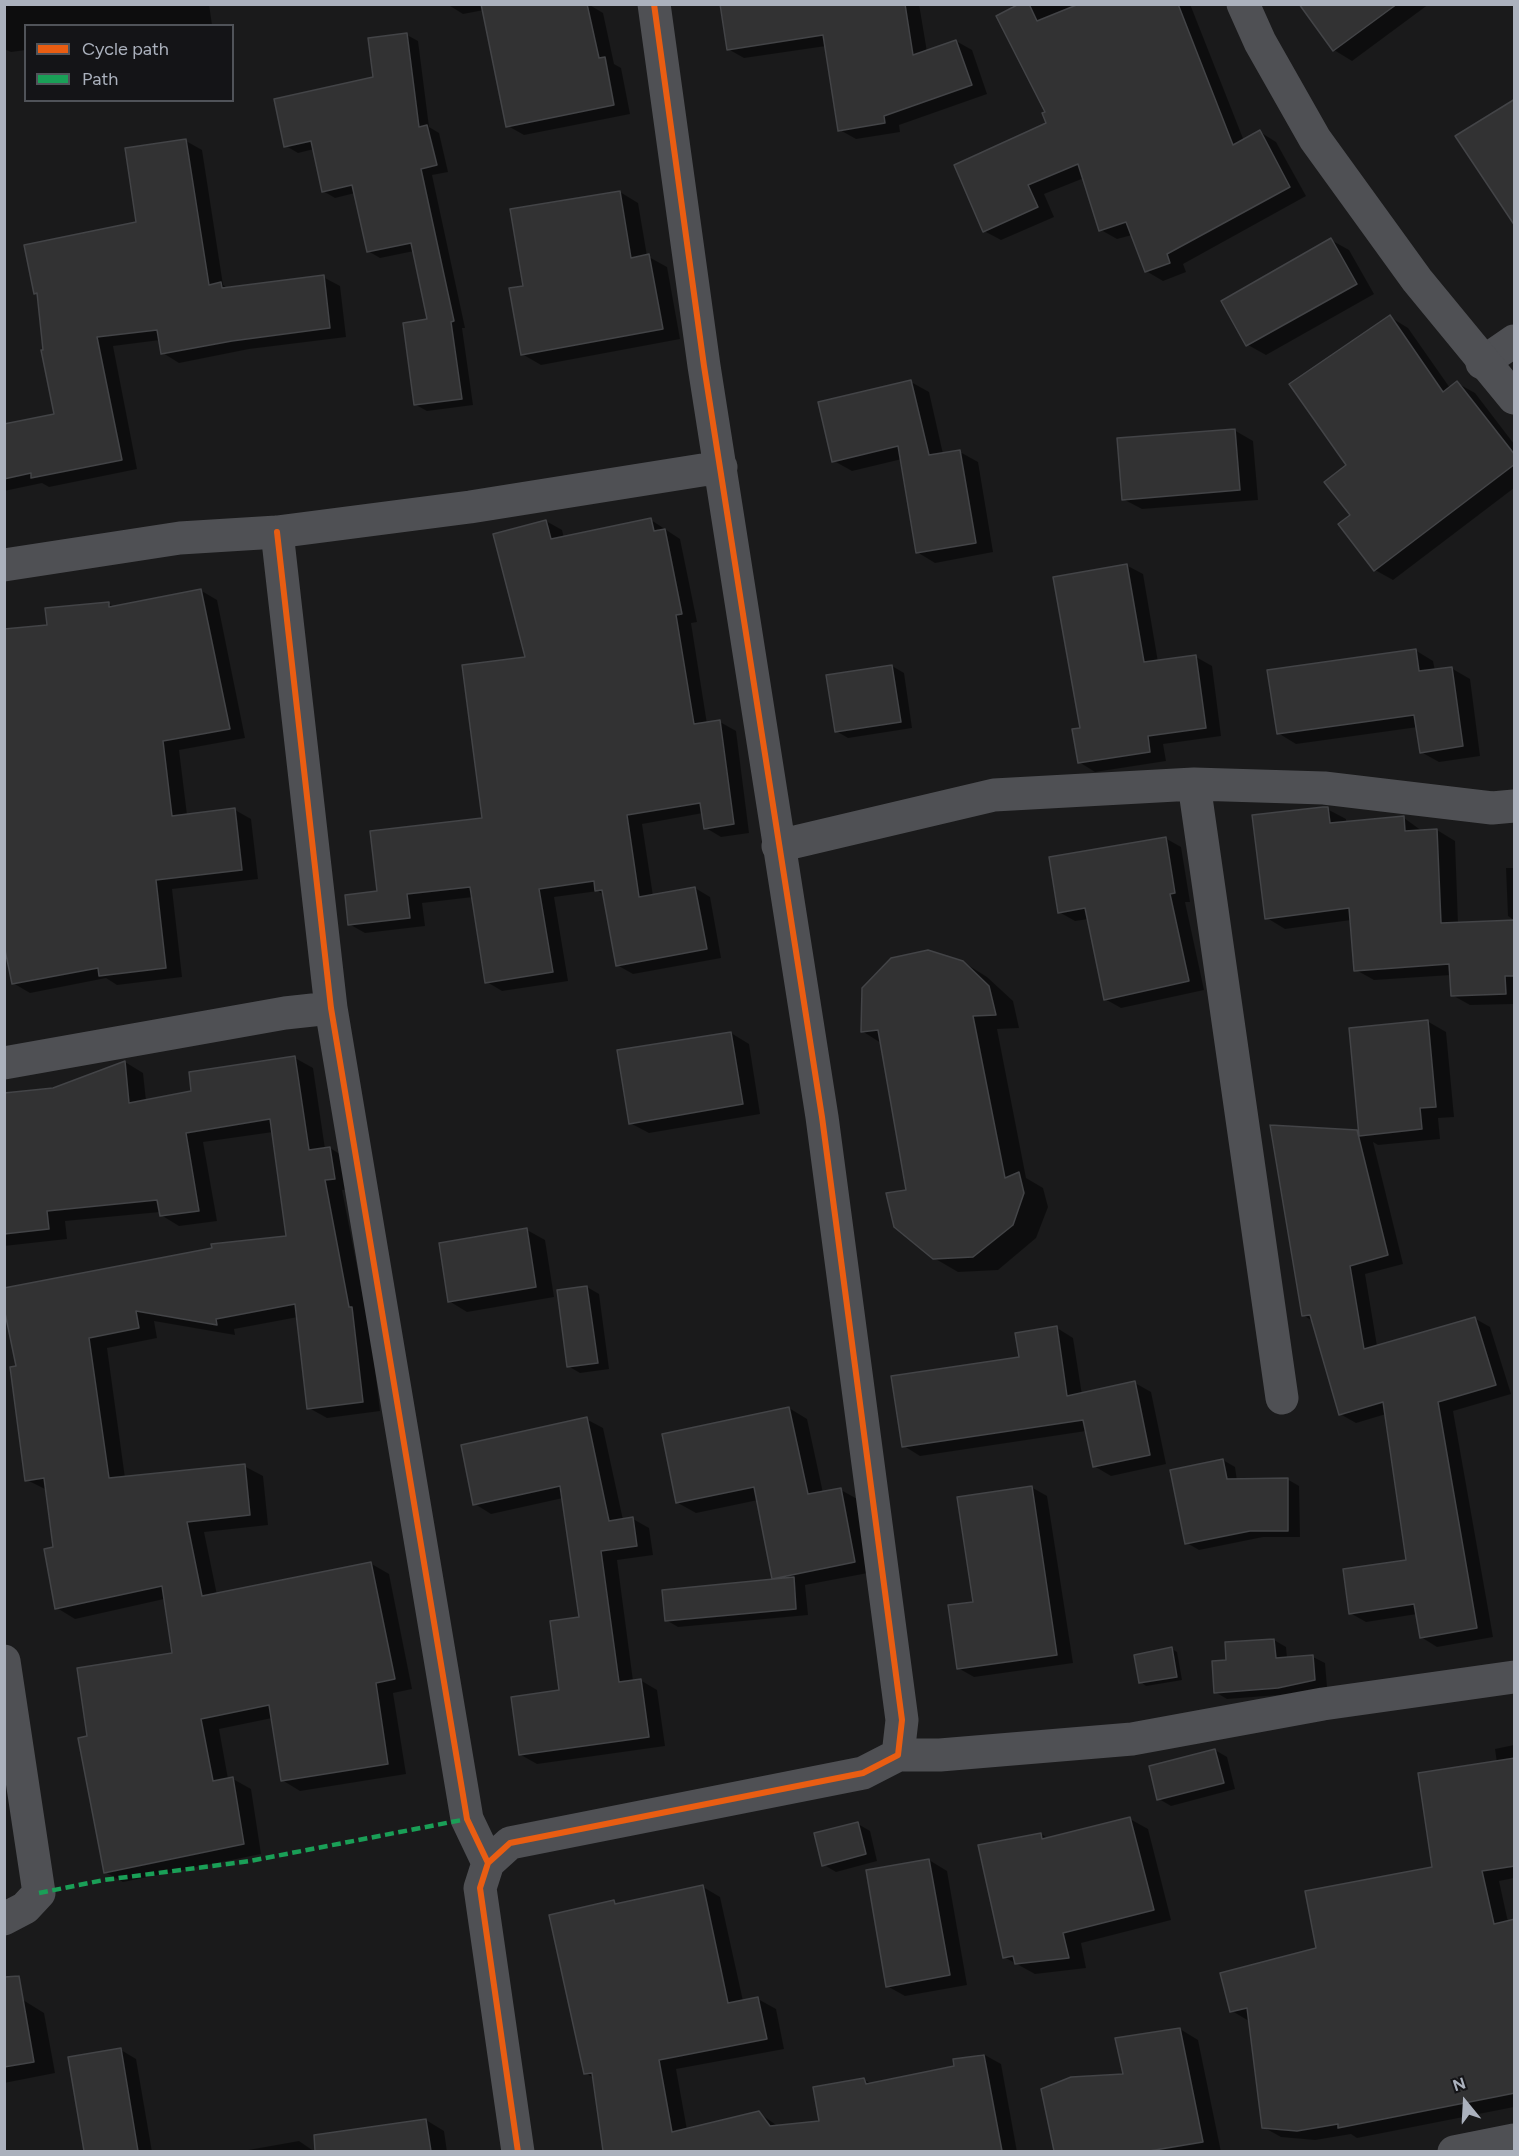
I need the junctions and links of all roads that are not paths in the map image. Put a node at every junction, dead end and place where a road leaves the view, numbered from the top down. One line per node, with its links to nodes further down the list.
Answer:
1 (654, 4): 6 (street)
2 (1243, 4): 4 (street)
3 (1515, 341): 4 (street)
4 (1482, 363): 5 (street)
5 (1515, 398)
6 (721, 466): 7 (street); 11 (street)
7 (277, 532): 8 (street); 12 (street)
8 (4, 565)
9 (1194, 784): 10 (street); 11 (street); 14 (street)
10 (1515, 806)
11 (778, 846): 17 (street)
12 (331, 1008): 13 (street); 18 (street)
13 (4, 1063)
14 (1282, 1398)
15 (4, 1661): 19 (street)
16 (1515, 1677): 17 (street)
17 (898, 1755): 18 (street)
18 (488, 1863): 21 (street)
19 (4, 1919)
20 (1515, 2140): 22 (street)
21 (518, 2151)
22 (1454, 2151)

